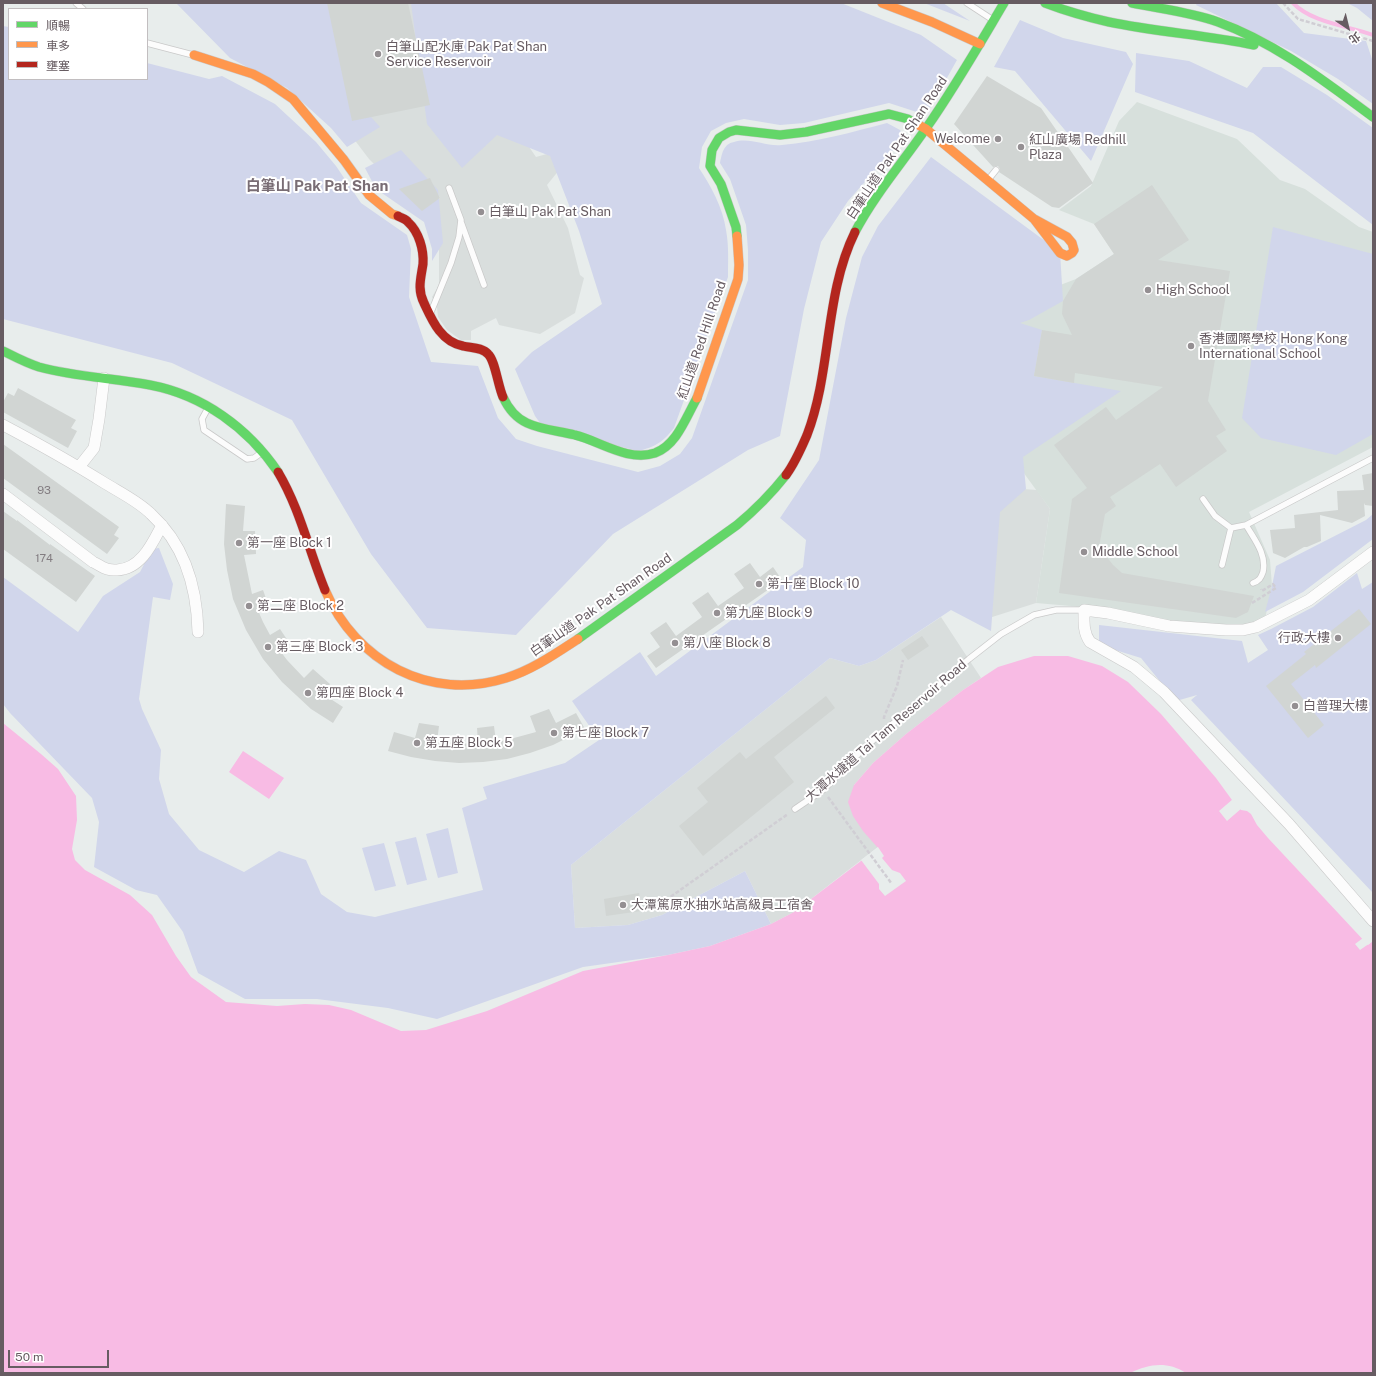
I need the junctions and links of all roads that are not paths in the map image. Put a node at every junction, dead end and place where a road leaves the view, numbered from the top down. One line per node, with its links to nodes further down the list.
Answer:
1 (882, 3): 8 (street)
2 (967, 3): 6 (lane)
3 (1004, 3): 6 (street, 白筆山道 Pak Pat Shan Road)
4 (1045, 3): 10 (street)
5 (1132, 3): 10 (street)
6 (993, 21): 8 (street, 白筆山道 Pak Pat Shan Road)
7 (148, 43): 9 (lane, 紅山道 Red Hill Road)
8 (980, 44): 12 (street, 白筆山道 Pak Pat Shan Road)
9 (194, 55): 19 (street, 紅山道 Red Hill Road)
10 (1289, 57): 11 (street)
11 (1373, 118)
12 (926, 129): 14 (street, 紅山道 Red Hill Road); 19 (street, 紅山道 Red Hill Road); 24 (street, 白筆山道 Pak Pat Shan Road)
13 (996, 170): 14 (lane)
14 (988, 181): 16 (street, 紅山道 Red Hill Road)
15 (449, 188): 17 (lane)
16 (1034, 219)
17 (461, 220): 18 (lane); 19 (lane)
18 (484, 285)
19 (430, 316)
20 (3, 351): 21 (street, 白筆山道 Pak Pat Shan Road)
21 (104, 378): 22 (street, 白筆山道 Pak Pat Shan Road); 26 (street)
22 (208, 407): 24 (street, 白筆山道 Pak Pat Shan Road); 24 (lane)
23 (3, 425): 26 (street)
24 (263, 452)
25 (1373, 458): 30 (lane)
26 (79, 467): 29 (street)
27 (3, 494): 29 (street)
28 (1203, 499): 31 (lane)
29 (162, 525): 36 (street)
30 (1246, 525): 31 (lane); 34 (lane)
31 (1231, 528): 33 (lane)
32 (1372, 556): 35 (street, 大潭水塘道 Tai Tam Reservoir Road)
33 (1222, 564)
34 (1253, 583)
35 (1084, 610): 37 (lane, 大潭水塘道 Tai Tam Reservoir Road); 38 (street)
36 (198, 632)
37 (795, 809)
38 (1373, 921)

